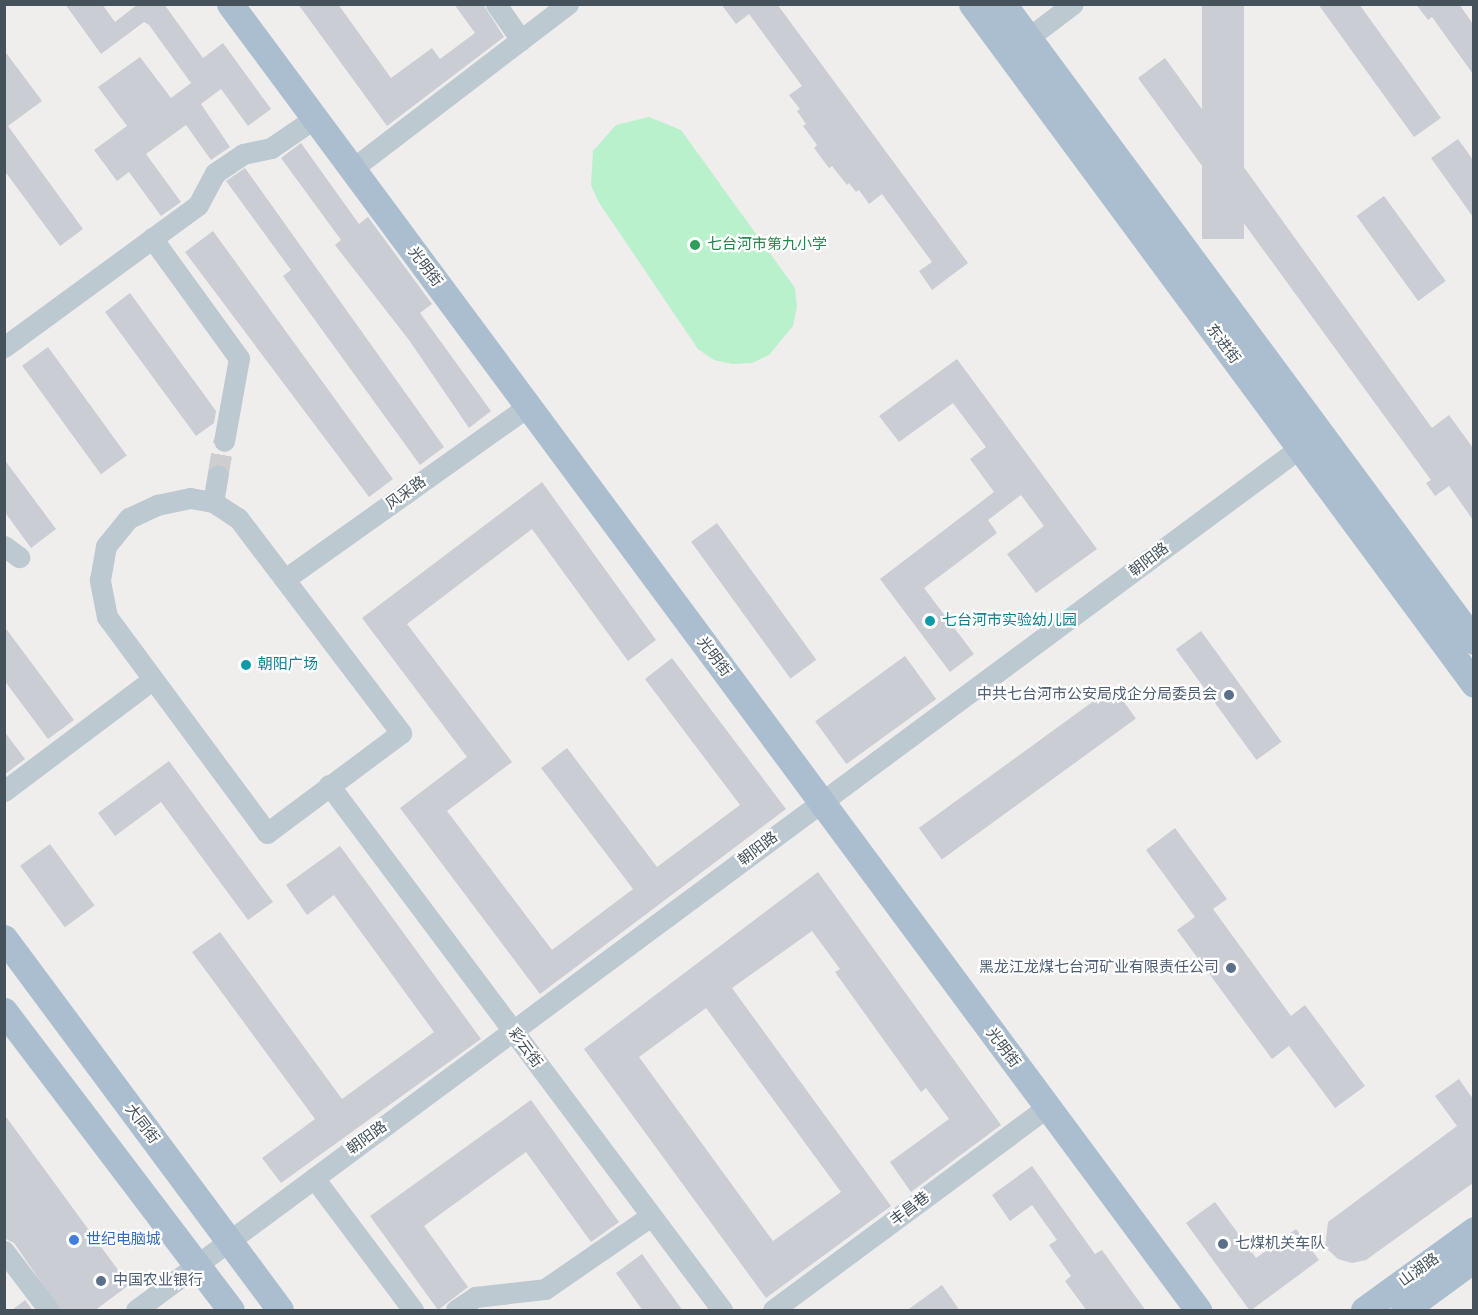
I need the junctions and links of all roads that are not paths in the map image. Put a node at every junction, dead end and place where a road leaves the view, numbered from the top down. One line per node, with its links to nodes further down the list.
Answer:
1 (495, 4): 8 (street)
2 (568, 4): 8 (street)
3 (972, 4): 14 (main road, 东进街)
4 (1003, 4): 7 (main road, 东进街)
5 (1073, 4): 7 (street)
6 (240, 8): 9 (main road, 光明街)
7 (1028, 38): 14 (main road, 东进街)
8 (521, 40): 10 (street)
9 (315, 118): 10 (main road, 光明街); 11 (street)
10 (352, 169): 13 (main road, 光明街)
11 (152, 238): 12 (street); 15 (street)
12 (4, 347)
13 (528, 406): 18 (street, 风采路); 24 (main road, 光明街)
14 (1310, 440): 19 (main road, 东进街); 21 (main road, 东进街); 24 (street, 朝阳路)
15 (224, 441)
16 (218, 475): 17 (street)
17 (213, 502): 18 (street); 20 (street)
18 (285, 579): 22 (street)
19 (1473, 641)
20 (153, 679): 22 (street); 23 (street)
21 (1473, 684)
22 (329, 786): 27 (street, 彩云街)
23 (4, 791)
24 (821, 802): 27 (street, 朝阳路); 28 (main road, 光明街)
25 (4, 938): 32 (main road, 大同街)
26 (4, 1011): 35 (main road)
27 (512, 1031): 29 (street, 朝阳路); 30 (street, 彩云街)
28 (1047, 1107): 43 (street, 丰昌巷); 44 (main road, 光明街)
29 (314, 1178): 32 (street, 朝阳路); 40 (street)
30 (651, 1216): 41 (street); 42 (street, 彩云街)
31 (1473, 1230): 45 (main road, 山湖路)
32 (229, 1240): 35 (street, 朝阳路); 39 (main road, 大同街)
33 (4, 1251): 36 (street)
34 (1473, 1259): 46 (main road, 山湖路)
35 (197, 1266): 37 (street, 朝阳路); 38 (main road)
36 (49, 1311)
37 (136, 1311)
38 (231, 1311)
39 (280, 1311)
40 (413, 1311)
41 (456, 1311)
42 (722, 1311)
43 (772, 1311)
44 (1198, 1311)
45 (1364, 1311)
46 (1404, 1311)

